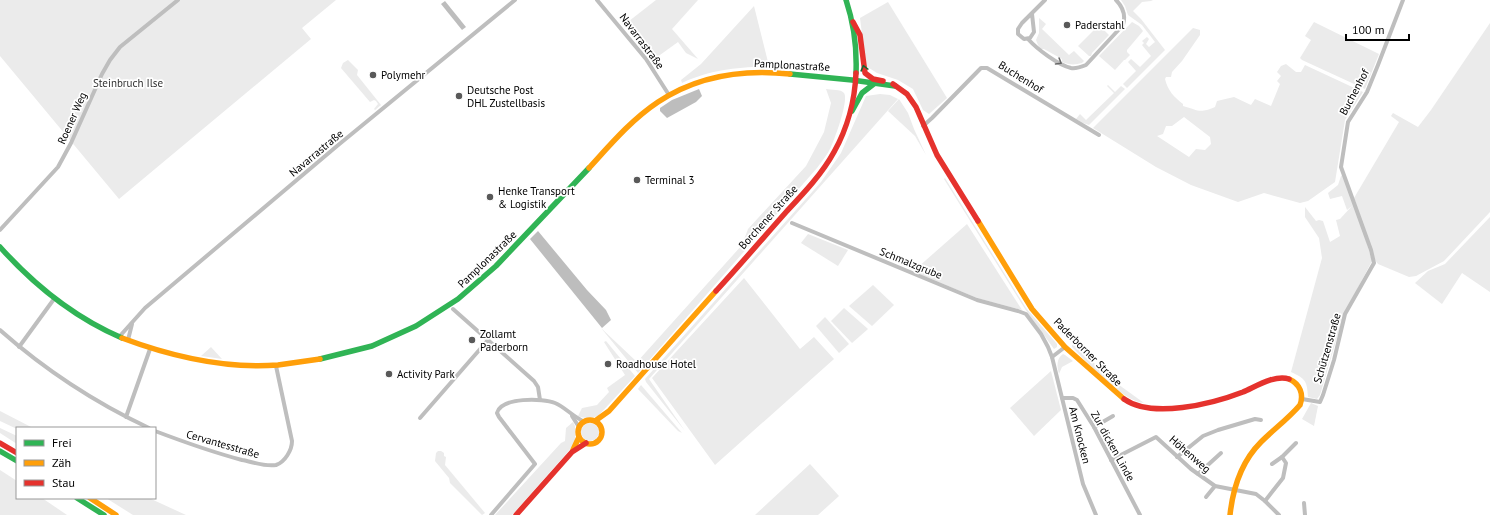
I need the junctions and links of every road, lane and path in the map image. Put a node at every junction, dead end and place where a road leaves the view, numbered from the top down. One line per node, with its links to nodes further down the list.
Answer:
1 (178, 0): 19 (street, Roener Weg)
2 (515, 0): 25 (street, Navarrastraße)
3 (597, 0): 14 (street, Navarrastraße)
4 (846, 0): 9 (main road, Borchener Straße)
5 (1045, 0): 8 (street)
6 (1116, 0): 10 (street, one-way to 6)
7 (1402, 0): 21 (street, Buchenhof)
8 (1032, 14): 10 (street); 10 (street)
9 (853, 22): 11 (main road, Borchener Straße); 13 (main road, one-way to 9)
10 (1028, 39)
11 (856, 80): 12 (main road); 14 (main road, Pamplonastraße); 15 (main road, Borchener Straße)
12 (875, 83): 13 (main road); 15 (main road)
13 (895, 86): 16 (main road, Paderborner Straße)
14 (669, 95): 34 (main road, Pamplonastraße)
15 (848, 118): 38 (main road, Borchener Straße)
16 (923, 126): 17 (street, Buchenhof); 31 (main road, Paderborner Straße)
17 (1099, 135)
18 (792, 223): 24 (street, Schmalzgrube)
19 (0, 230)
20 (0, 247): 22 (main road, Pamplonastraße)
21 (1374, 263): 36 (street, Schützenstraße)
22 (54, 299): 27 (main road, Pamplonastraße); 30 (street)
23 (453, 309): 29 (street)
24 (1026, 314): 33 (street, Am Knocken)
25 (132, 324): 27 (street, Navarrastraße); 28 (street, Navarrastraße)
26 (0, 330): 30 (street)
27 (120, 337): 28 (main road, Pamplonastraße)
28 (128, 340): 32 (main road, Pamplonastraße)
29 (488, 340): 37 (street); 42 (street)
30 (19, 347): 41 (street)
31 (1065, 347): 33 (street); 36 (main road, Paderborner Straße)
32 (150, 349): 34 (main road, Pamplonastraße); 41 (street)
33 (1052, 357): 35 (street, Am Knocken)
34 (276, 366): 50 (street, Cervantesstraße)
35 (1062, 398): 49 (street, Zur dicken Linde); 76 (street, Am Knocken)
36 (1302, 399): 66 (main road)
37 (540, 400): 39 (street); 74 (street)
38 (609, 411): 44 (main road, Borchener Straße); 46 (main road, Borchener Straße)
39 (570, 414): 45 (street); 48 (street)
40 (1113, 416): 49 (street)
41 (126, 417): 47 (street)
42 (420, 418)
43 (1261, 420): 59 (street)
44 (594, 421): 45 (main road); 46 (main road)
45 (585, 422): 48 (main road)
46 (601, 426): 53 (main road)
47 (147, 427)
48 (579, 427): 51 (main road)
49 (1094, 427): 62 (street, Zur dicken Linde)
50 (156, 431)
51 (579, 437): 53 (main road); 57 (main road)
52 (0, 443): 56 (main road)
53 (586, 443): 57 (main road)
54 (1296, 443): 60 (street)
55 (0, 451): 61 (main road)
56 (16, 452)
57 (572, 452): 75 (main road)
58 (1221, 453): 64 (street)
59 (1177, 456): 62 (street, Höhenweg); 64 (street, Höhenweg)
60 (1282, 457): 63 (street); 70 (street)
61 (16, 460)
62 (1112, 460): 77 (street, Zur dicken Linde)
63 (1272, 464)
64 (1198, 474): 65 (street, Höhenweg)
65 (1215, 486): 66 (street, Höhenweg); 67 (street, Höhenweg)
66 (1234, 490): 70 (street, Höhenweg); 78 (main road)
67 (1206, 497)
68 (79, 499): 72 (main road)
69 (92, 499): 73 (main road)
70 (1265, 501): 79 (street, Höhenweg)
71 (1304, 503): 80 (street)
72 (104, 515)
73 (116, 515)
74 (491, 515)
75 (516, 515)
76 (1096, 515)
77 (1140, 515)
78 (1230, 515)
79 (1279, 515)
80 (1305, 515)

